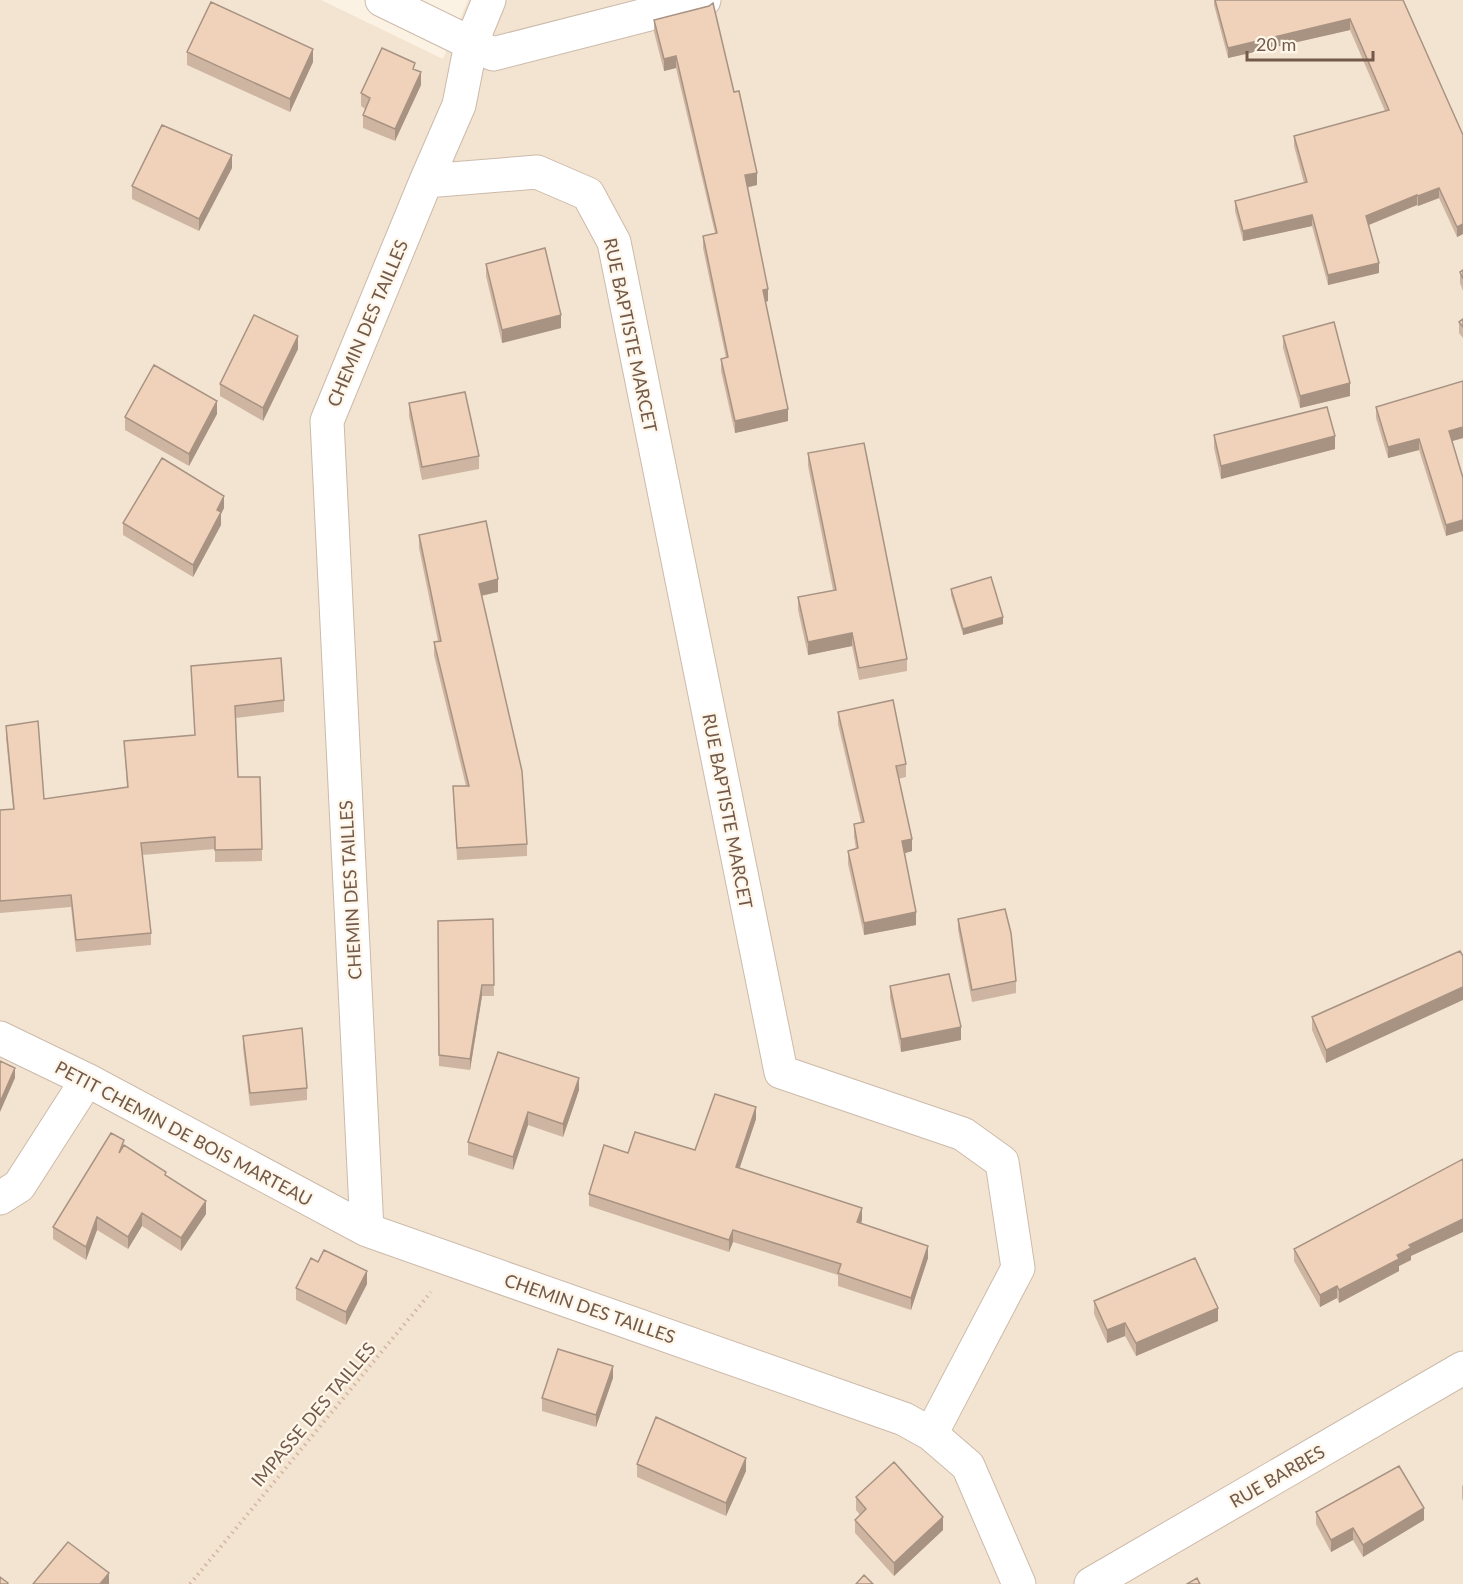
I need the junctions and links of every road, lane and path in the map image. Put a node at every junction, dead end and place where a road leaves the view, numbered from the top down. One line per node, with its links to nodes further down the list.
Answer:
1 (382, 0): 4 (street)
2 (489, 0): 4 (street, CHEMIN DES TAILLES)
3 (704, 0): 4 (street)
4 (471, 44): 5 (street, CHEMIN DES TAILLES)
5 (426, 181): 9 (street, CHEMIN DES TAILLES); 12 (street, RUE BAPTISTE MARCET)
6 (0, 1038): 7 (street, PETIT CHEMIN DE BOIS MARTEAU)
7 (87, 1080): 8 (street); 9 (street, PETIT CHEMIN DE BOIS MARTEAU)
8 (0, 1198)
9 (367, 1230): 10 (street, CHEMIN DES TAILLES)
10 (457, 1261): 12 (street, CHEMIN DES TAILLES); 13 (path, IMPASSE DES TAILLES)
11 (1463, 1368): 15 (street, RUE BARBES)
12 (931, 1434): 14 (street, CHEMIN DES TAILLES)
13 (190, 1584)
14 (1019, 1584)
15 (1091, 1584)

